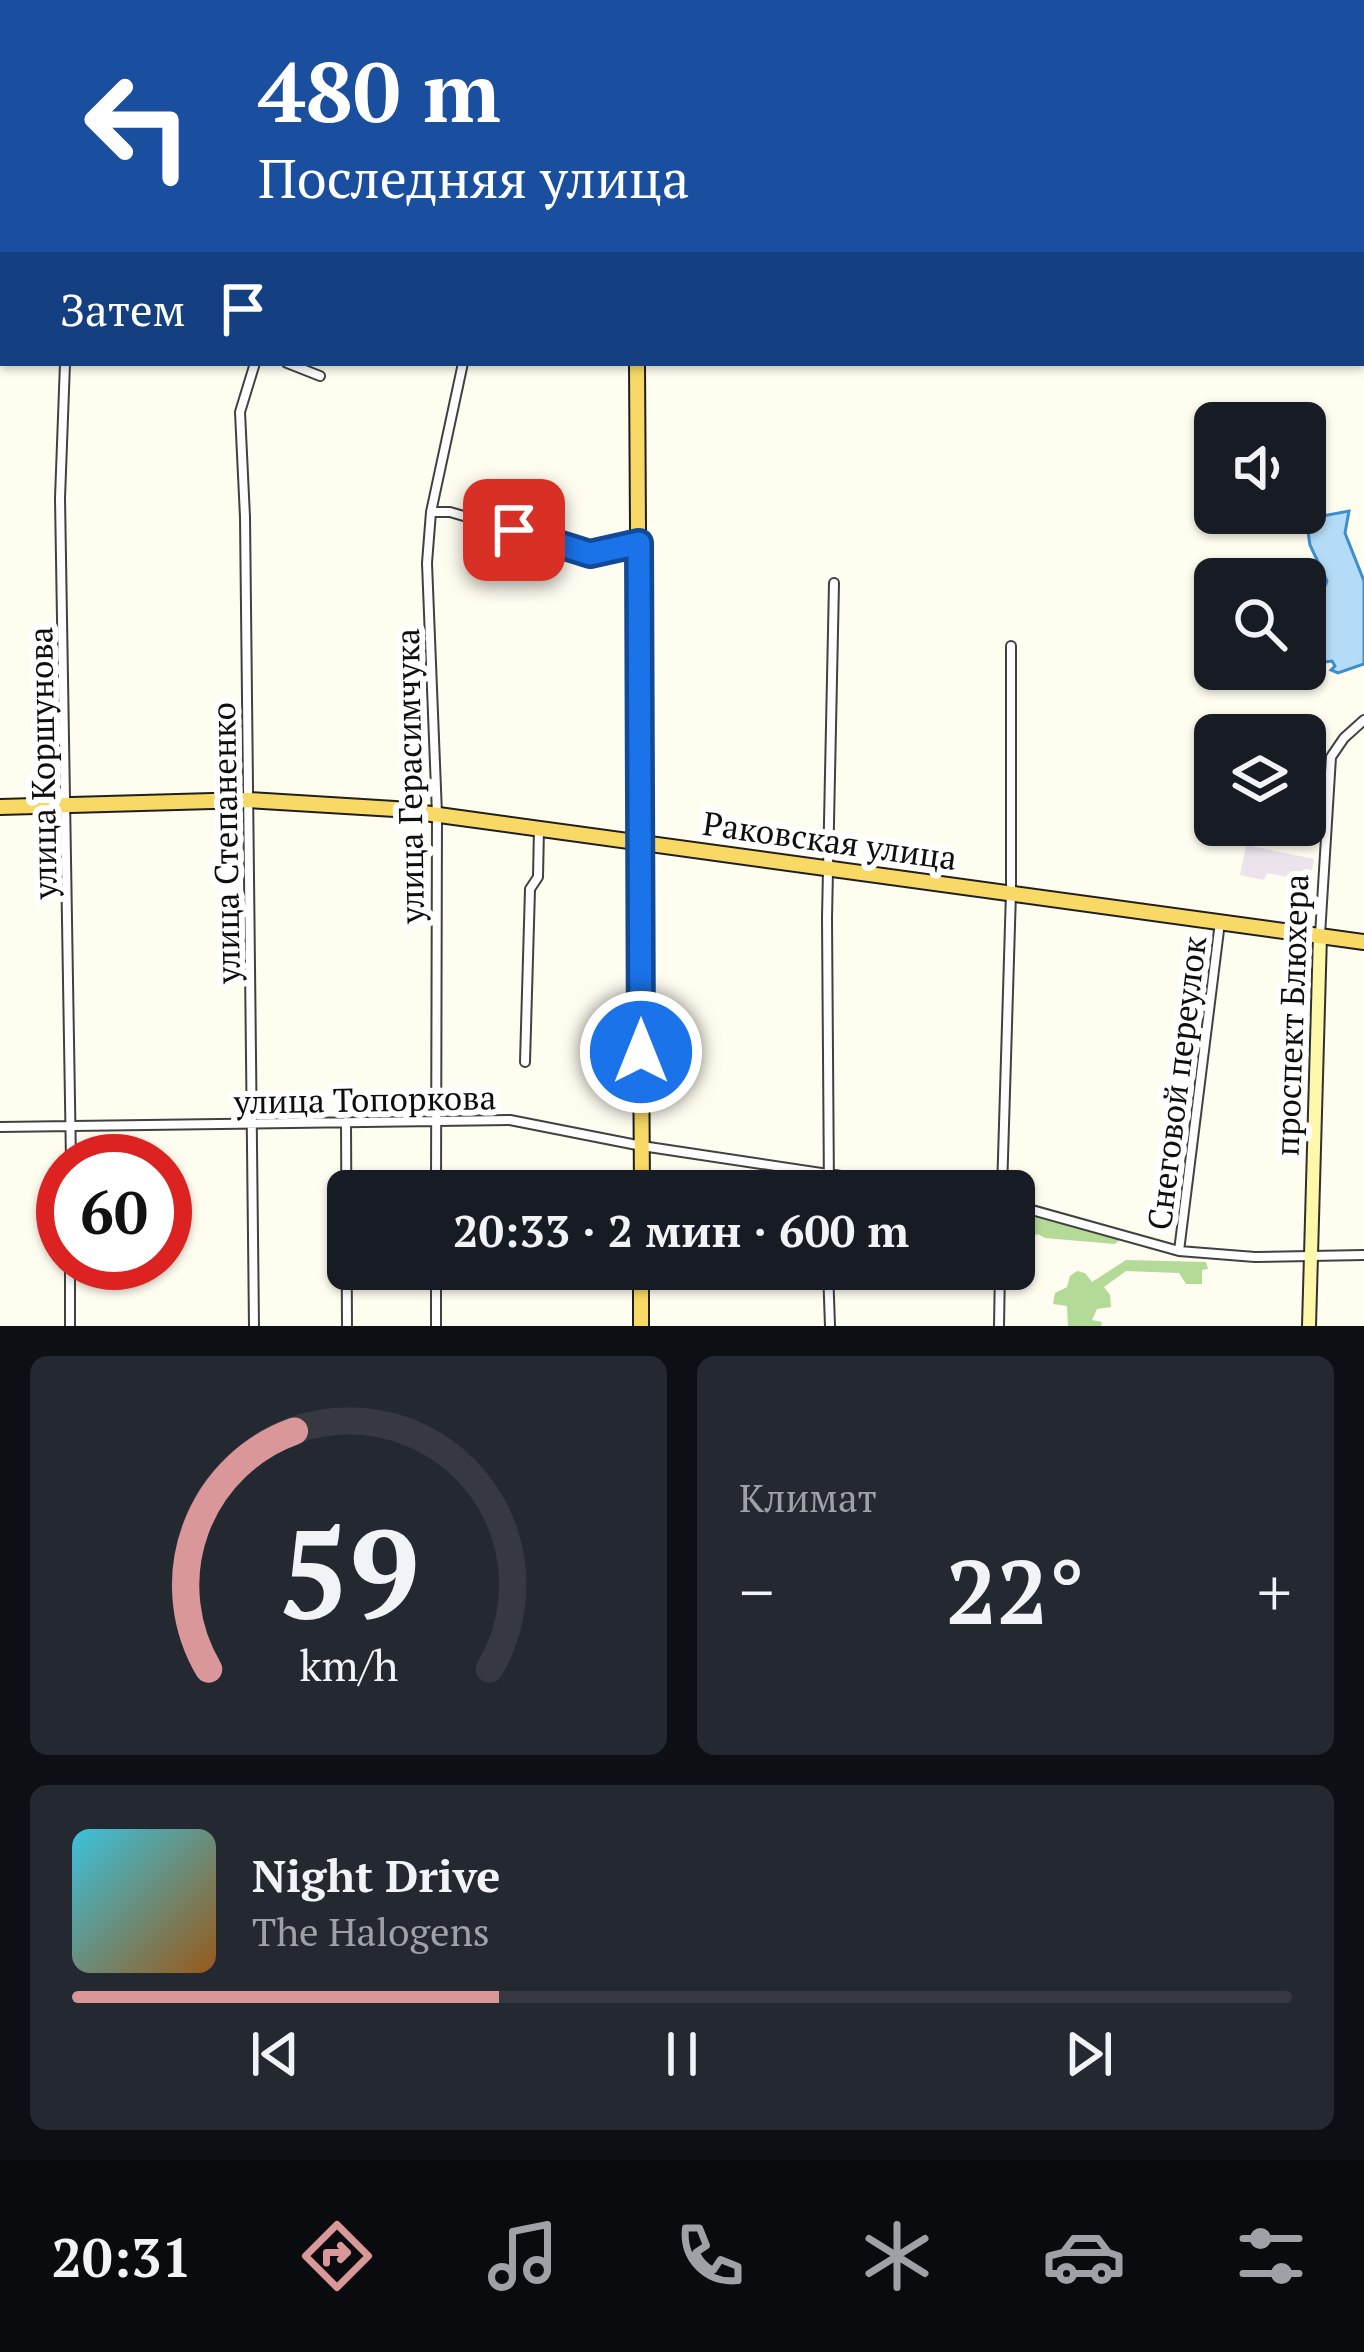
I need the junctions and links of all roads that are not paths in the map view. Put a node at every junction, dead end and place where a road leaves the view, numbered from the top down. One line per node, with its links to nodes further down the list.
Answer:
1 (64, 366): 13 (street, улица Коршунова)
2 (253, 366): 12 (street, улица Степаненко)
3 (295, 366): 6 (street)
4 (464, 366): 7 (street, улица Герасимчука)
5 (637, 366): 8 (main road)
6 (320, 376)
7 (431, 512): 8 (street); 15 (street, улица Герасимчука)
8 (639, 543): 17 (main road)
9 (834, 583): 18 (street)
10 (1011, 646): 19 (street)
11 (1364, 720): 21 (street, проспект Блюхера)
12 (248, 800): 13 (main road, Раковская улица); 15 (main road, Раковская улица); 26 (street, улица Степаненко)
13 (68, 806): 14 (main road, Раковская улица); 28 (street, улица Коршунова)
14 (0, 807)
15 (437, 814): 16 (main road, Раковская улица); 24 (street, улица Герасимчука)
16 (539, 828): 17 (main road, Раковская улица); 23 (street)
17 (642, 841): 18 (main road, Раковская улица); 30 (main road)
18 (829, 867): 19 (main road, Раковская улица); 34 (street)
19 (1011, 892): 20 (main road, Раковская улица); 35 (street)
20 (1221, 920): 21 (main road, Раковская улица); 37 (street, Снеговой переулок)
21 (1320, 935): 22 (main road, Раковская улица); 39 (main road, проспект Блюхера)
22 (1364, 942)
23 (525, 1062)
24 (436, 1118): 25 (street, улица Топоркова); 30 (street, улица Топоркова); 31 (street, улица Герасимчука)
25 (346, 1122): 26 (street, улица Топоркова); 47 (street)
26 (252, 1125): 28 (street, улица Топоркова); 46 (street, улица Степаненко)
27 (0, 1127): 28 (street, улица Топоркова)
28 (72, 1128): 29 (street, улица Коршунова)
29 (72, 1134)
30 (642, 1146): 32 (main road); 33 (street, улица Топоркова)
31 (436, 1170)
32 (642, 1170)
33 (792, 1170)
34 (829, 1170)
35 (1003, 1170)
36 (1035, 1210): 37 (street)
37 (1179, 1252): 39 (street)
38 (1364, 1255): 39 (street)
39 (1309, 1256): 52 (main road, проспект Блюхера)
40 (70, 1290): 45 (street)
41 (436, 1290): 48 (street)
42 (641, 1290): 49 (main road)
43 (829, 1290): 50 (street)
44 (1000, 1290): 51 (street)
45 (70, 1326)
46 (254, 1326)
47 (347, 1326)
48 (436, 1326)
49 (641, 1326)
50 (830, 1326)
51 (999, 1326)
52 (1309, 1326)

